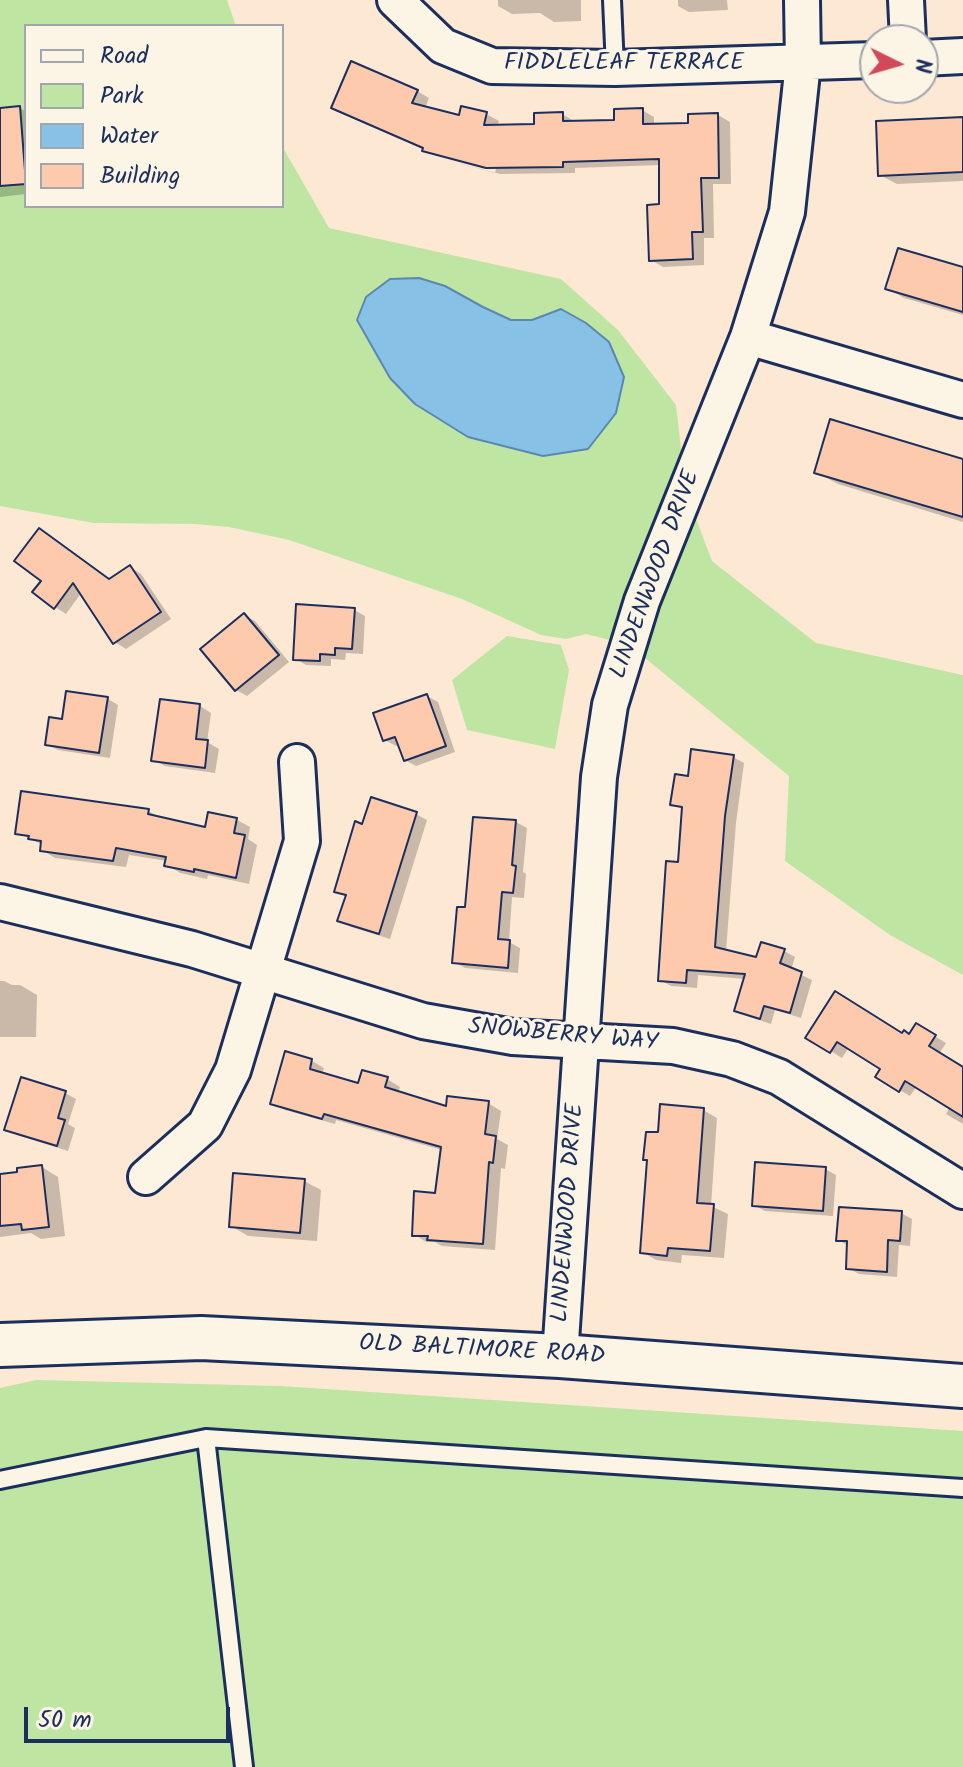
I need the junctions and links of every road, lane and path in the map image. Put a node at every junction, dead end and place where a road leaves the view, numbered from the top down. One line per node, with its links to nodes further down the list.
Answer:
1 (395, 0): 10 (street, FIDDLELEAF TERRACE)
2 (612, 0): 10 (lane)
3 (802, 0): 9 (street, LINDENWOOD DRIVE)
4 (906, 0): 5 (street)
5 (907, 24)
6 (963, 56): 7 (street)
7 (939, 57)
8 (859, 61): 9 (street, FIDDLELEAF TERRACE)
9 (803, 63): 10 (street, FIDDLELEAF TERRACE); 11 (street, LINDENWOOD DRIVE)
10 (615, 68)
11 (748, 337): 12 (street); 16 (street, LINDENWOOD DRIVE)
12 (963, 400)
13 (297, 762): 15 (street)
14 (0, 902): 15 (street, SNOWBERRY WAY)
15 (262, 972): 16 (street, SNOWBERRY WAY); 17 (street)
16 (581, 1041): 18 (street, SNOWBERRY WAY); 20 (street, LINDENWOOD DRIVE)
17 (146, 1177)
18 (963, 1191)
19 (0, 1345): 20 (street, OLD BALTIMORE ROAD)
20 (560, 1356): 21 (street, OLD BALTIMORE ROAD)
21 (963, 1386)
22 (206, 1438): 23 (lane); 24 (lane); 25 (lane)
23 (0, 1480)
24 (963, 1488)
25 (244, 1767)

